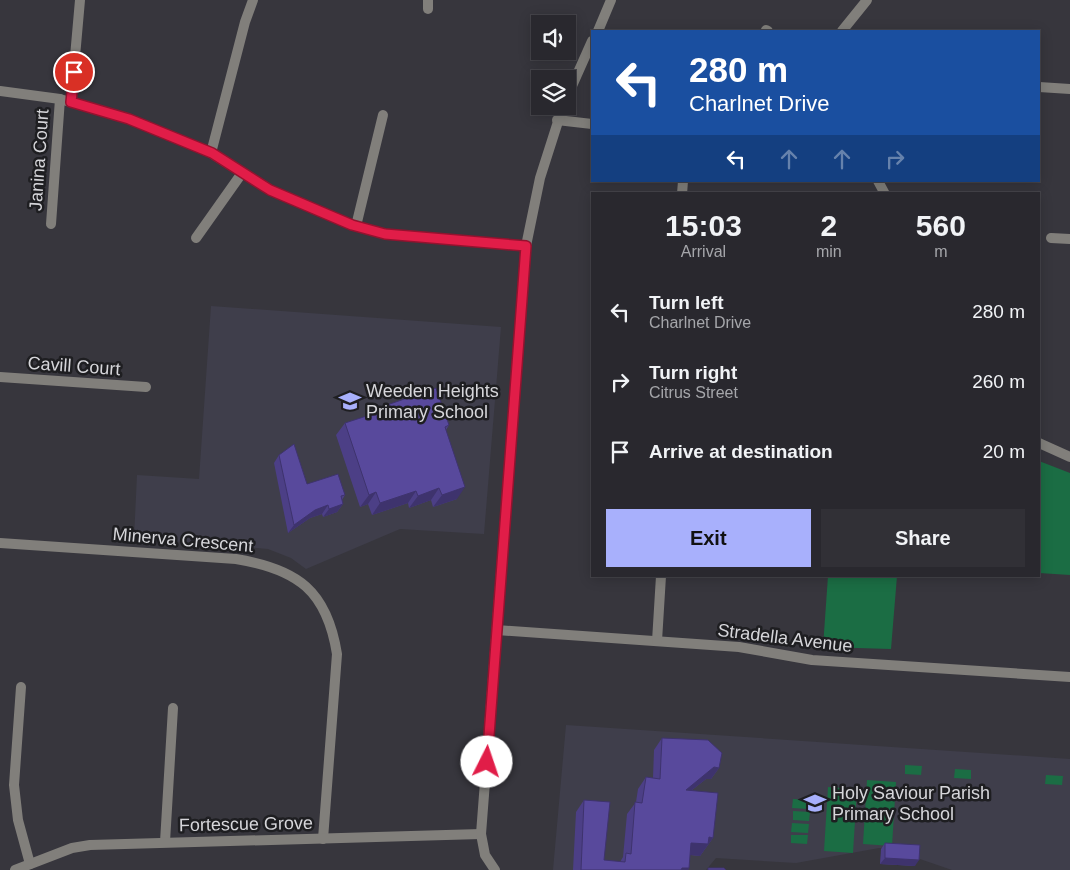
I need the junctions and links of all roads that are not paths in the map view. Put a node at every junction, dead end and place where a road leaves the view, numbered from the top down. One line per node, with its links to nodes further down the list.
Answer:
1 (80, 0): 13 (street)
2 (253, 0): 18 (street)
3 (611, 0): 5 (street)
4 (867, 0): 6 (street)
5 (598, 30)
6 (843, 30)
7 (591, 43): 8 (street)
8 (576, 77)
9 (1040, 87): 10 (street)
10 (1070, 89)
11 (0, 91): 12 (street)
12 (60, 99): 13 (street); 20 (street, Janina Court)
13 (71, 102): 18 (street)
14 (559, 115): 16 (street)
15 (383, 116): 21 (street)
16 (557, 120): 17 (street); 25 (street)
17 (591, 124)
18 (212, 153): 19 (street)
19 (242, 173): 21 (street); 22 (street)
20 (51, 224)
21 (356, 226): 25 (street)
22 (196, 238)
23 (1051, 238): 24 (street)
24 (1070, 239)
25 (526, 246): 32 (street)
26 (0, 377): 27 (street, Cavill Court)
27 (146, 387)
28 (1040, 443): 29 (street)
29 (1069, 454)
30 (0, 543): 38 (street, Minerva Crescent)
31 (660, 577): 33 (street)
32 (496, 630): 33 (street, Stradella Avenue); 37 (street)
33 (657, 641): 34 (street, Stradella Avenue)
34 (1070, 677)
35 (21, 687): 40 (street)
36 (173, 708): 39 (street)
37 (481, 834): 38 (street, Fortescue Grove); 42 (street)
38 (323, 839): 39 (street, Fortescue Grove)
39 (166, 842): 40 (street, Fortescue Grove)
40 (30, 864): 41 (street, Fortescue Grove)
41 (15, 870)
42 (495, 870)

